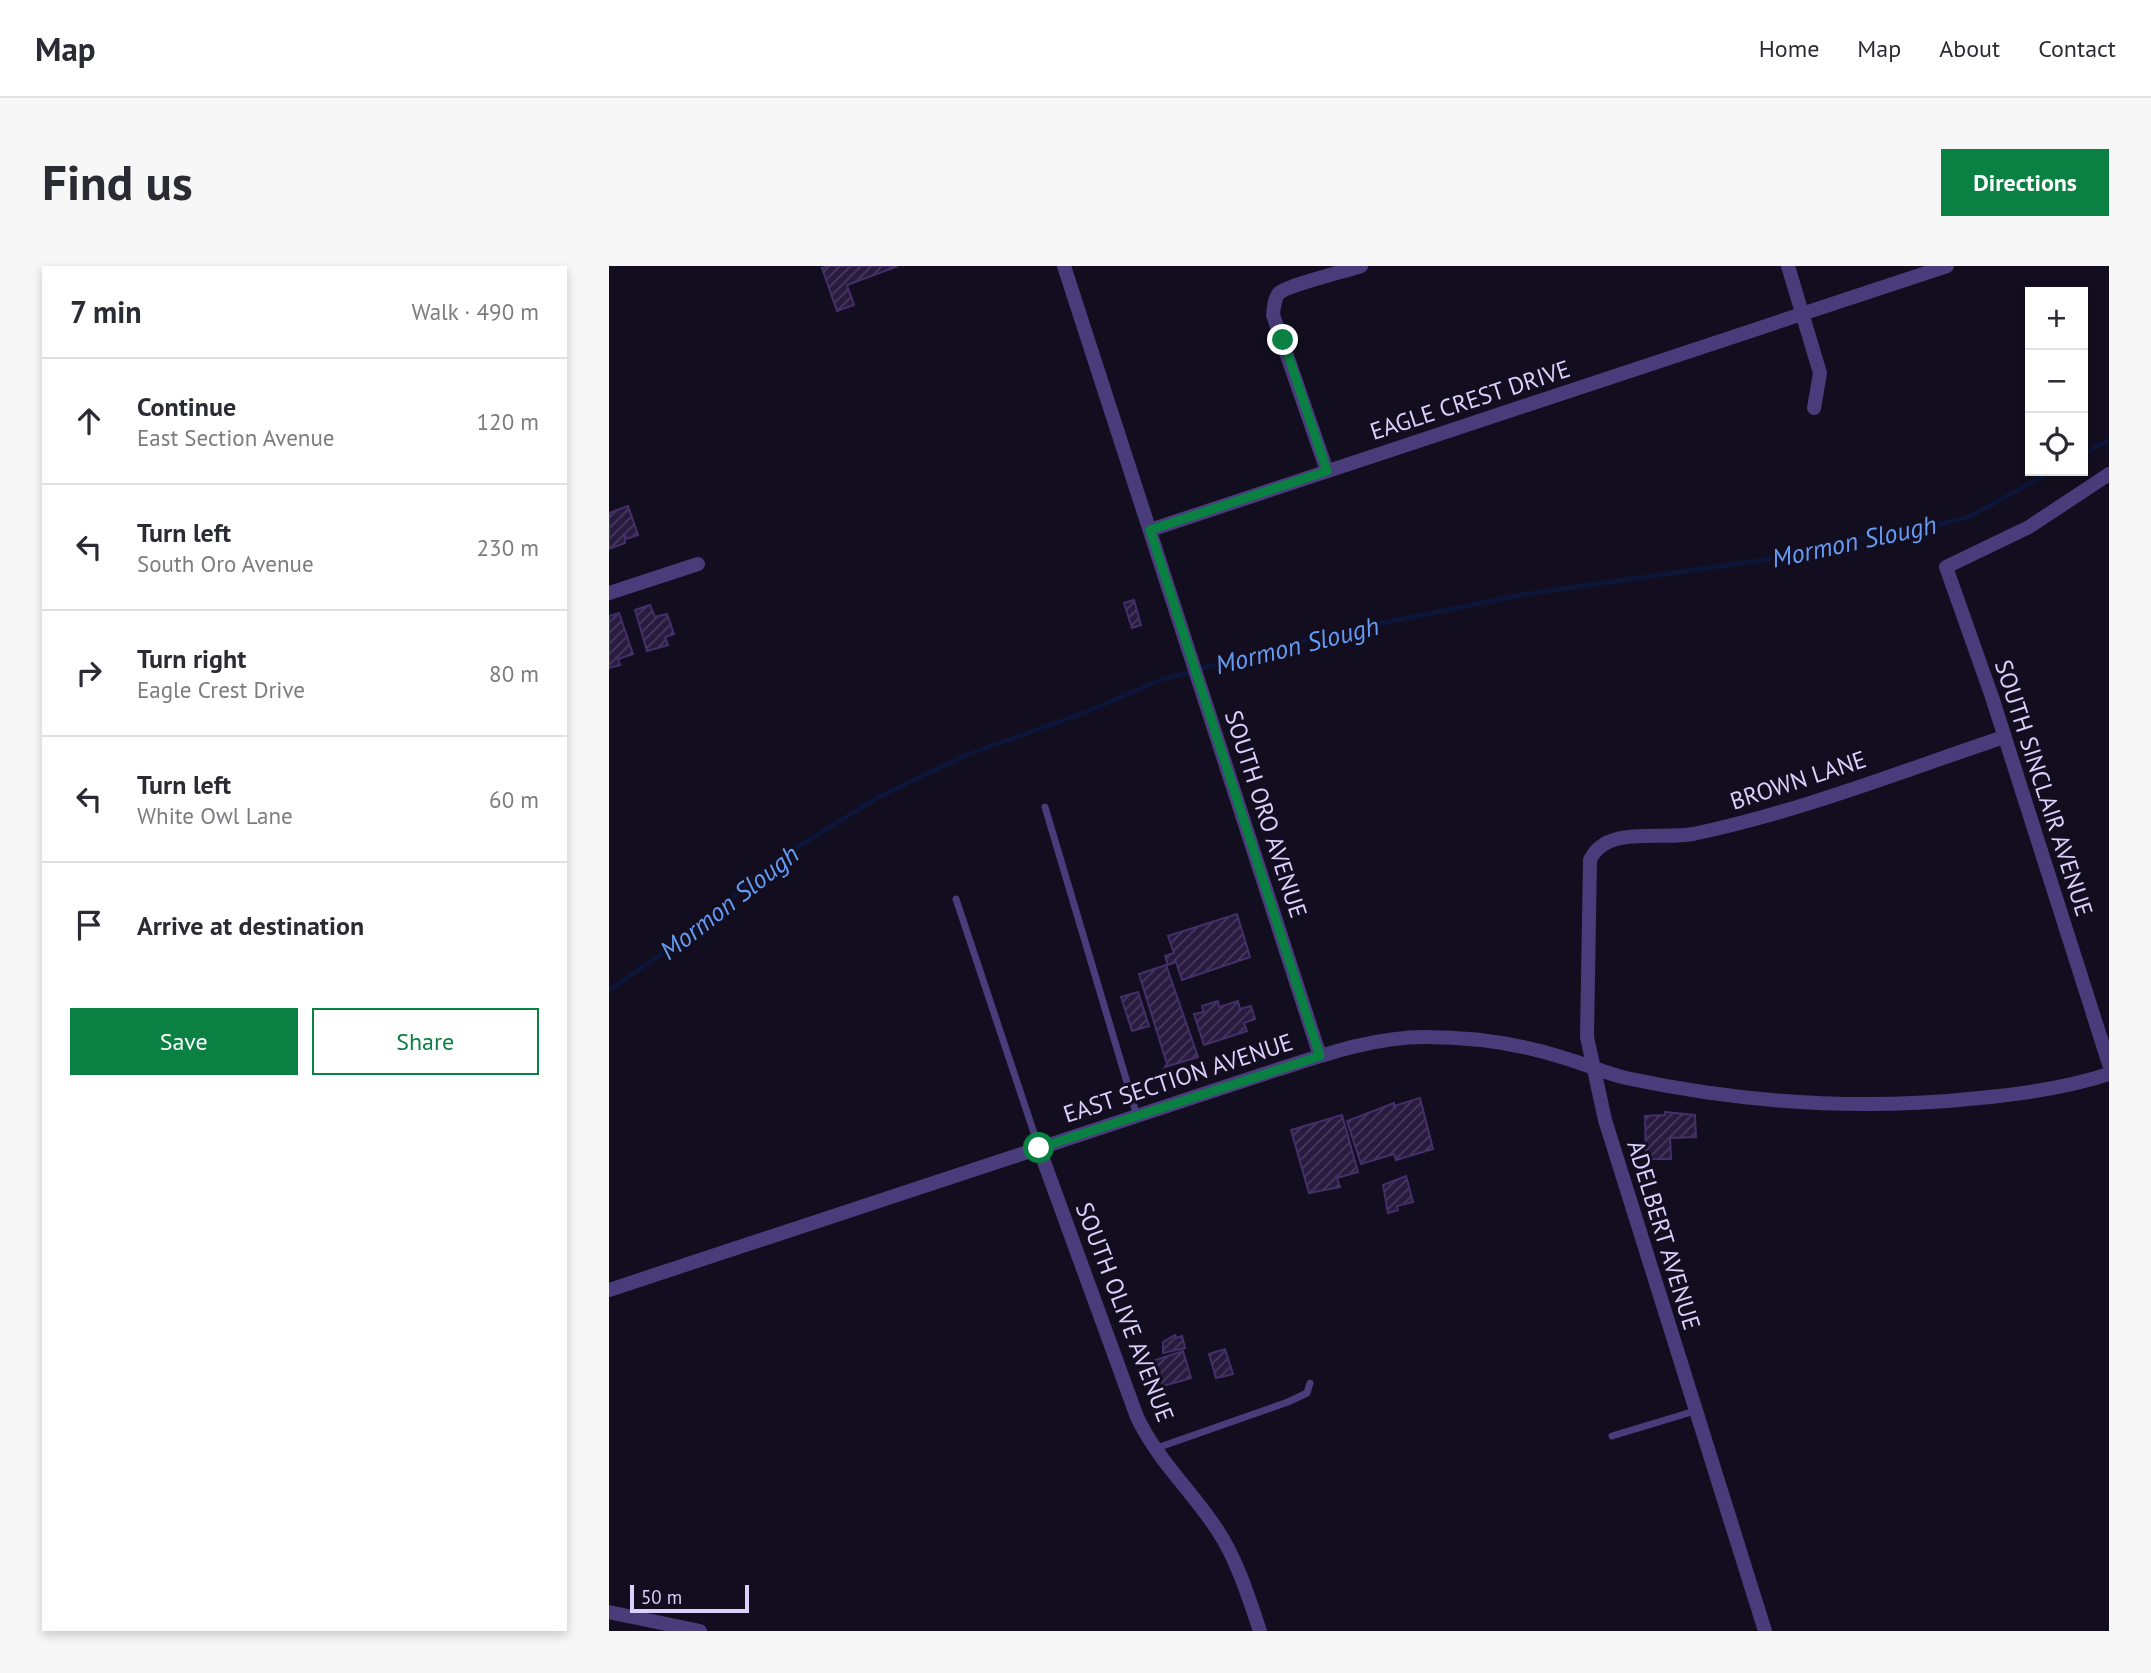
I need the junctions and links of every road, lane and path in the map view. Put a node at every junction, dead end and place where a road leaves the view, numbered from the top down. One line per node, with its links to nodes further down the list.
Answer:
1 (1064, 266): 9 (street, SOUTH ORO AVENUE)
2 (1361, 266): 7 (street)
3 (1788, 266): 5 (street)
4 (1947, 266): 5 (street, EAGLE CREST DRIVE)
5 (1805, 315): 6 (street); 7 (street, EAGLE CREST DRIVE)
6 (1814, 408)
7 (1327, 471): 9 (street, EAGLE CREST DRIVE)
8 (2109, 474): 12 (street, SOUTH SINCLAIR AVENUE)
9 (1150, 530): 16 (street, SOUTH ORO AVENUE)
10 (698, 564): 11 (street)
11 (609, 593)
12 (2004, 737): 14 (street, BROWN LANE); 17 (street, SOUTH SINCLAIR AVENUE)
13 (1045, 807): 20 (lane)
14 (1601, 844): 18 (street, ADELBERT AVENUE)
15 (956, 899): 21 (lane)
16 (1320, 1056): 18 (street, EAST SECTION AVENUE); 20 (street, EAST SECTION AVENUE)
17 (2109, 1064)
18 (1594, 1068): 19 (street, EAST SECTION AVENUE); 24 (street, ADELBERT AVENUE)
19 (2109, 1074)
20 (1137, 1116): 21 (street, EAST SECTION AVENUE)
21 (1039, 1148): 22 (street, EAST SECTION AVENUE); 26 (street, SOUTH OLIVE AVENUE)
22 (609, 1290)
23 (1310, 1382): 26 (lane)
24 (1695, 1411): 25 (lane); 30 (street, ADELBERT AVENUE)
25 (1612, 1436)
26 (1153, 1449): 29 (street, SOUTH OLIVE AVENUE)
27 (609, 1612): 28 (street)
28 (699, 1631)
29 (1260, 1631)
30 (1765, 1631)

